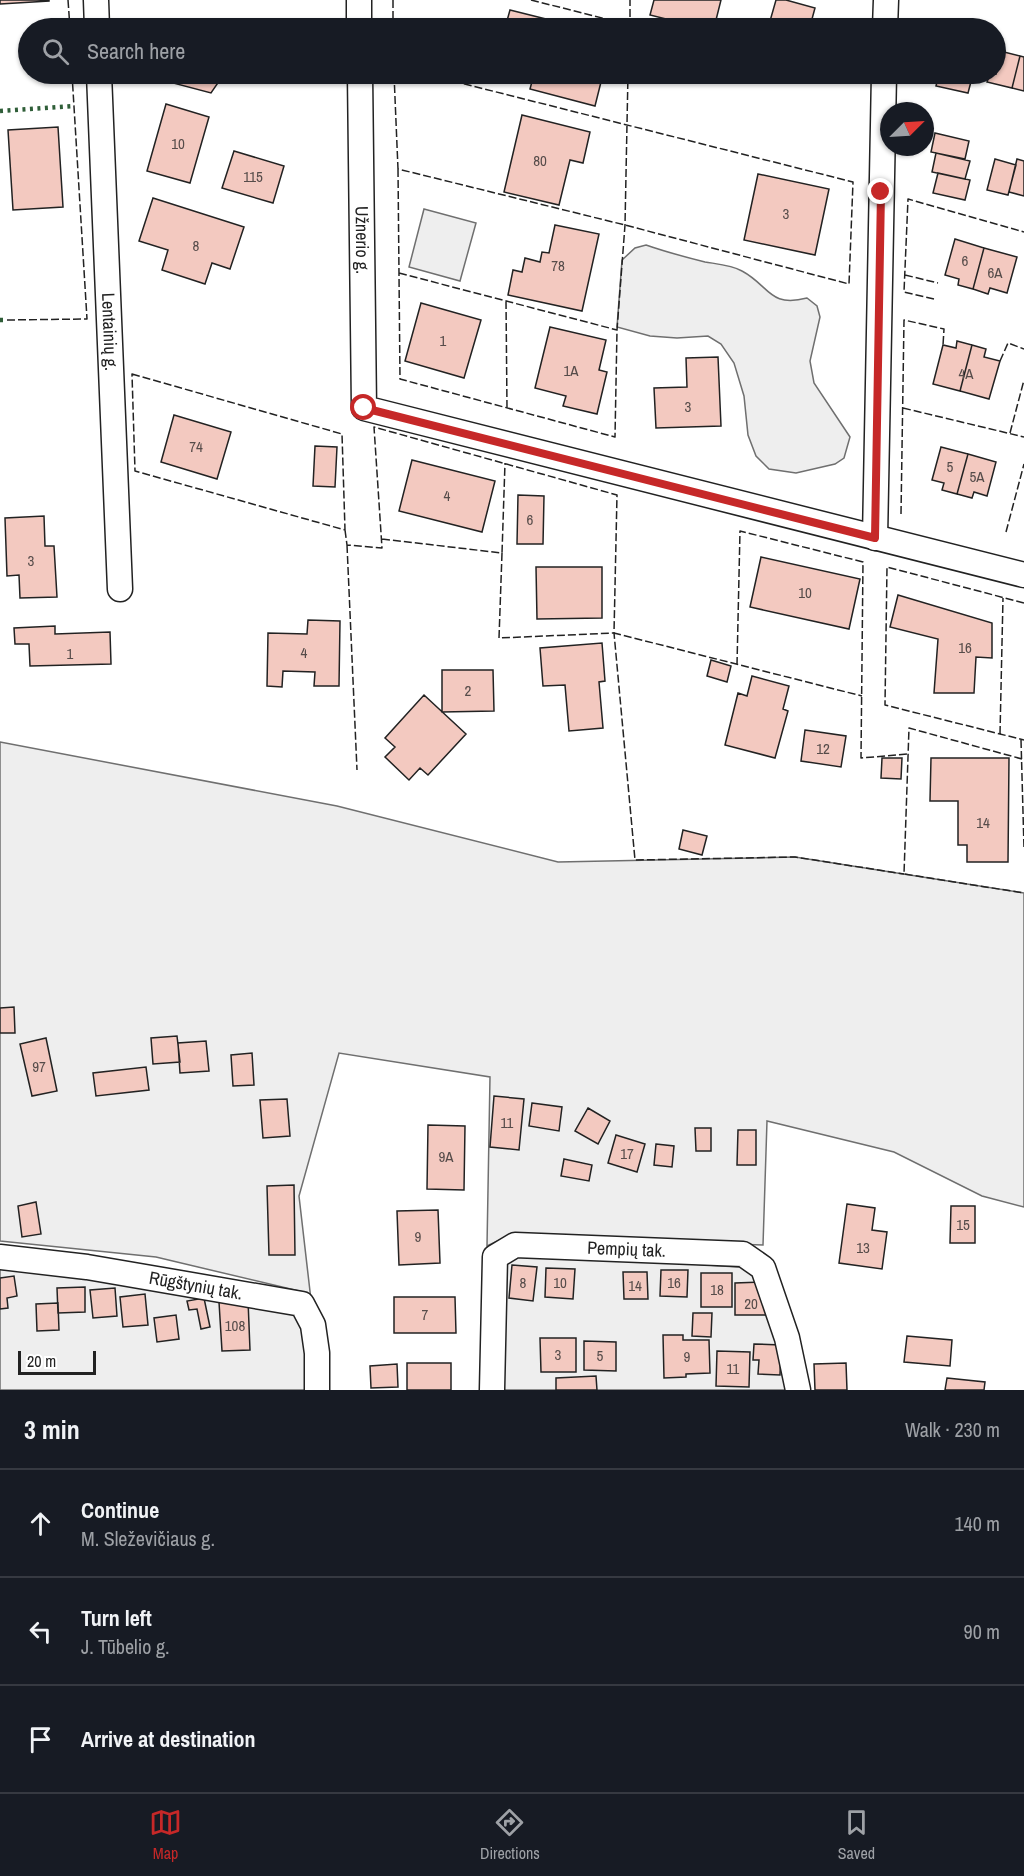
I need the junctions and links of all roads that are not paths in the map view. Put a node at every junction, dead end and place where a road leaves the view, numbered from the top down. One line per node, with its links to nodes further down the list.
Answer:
1 (96, 0): 4 (street)
2 (358, 0): 5 (street)
3 (886, 0): 6 (street)
4 (97, 18)
5 (359, 18)
6 (885, 18)
7 (99, 84): 12 (street, Lentainių g.)
8 (360, 84): 10 (street, Užnerio g.)
9 (884, 84): 10 (street)
10 (875, 538): 11 (street)
11 (1024, 575)
12 (120, 589)
13 (0, 1257): 14 (street, Rūgštynių tak.)
14 (317, 1390)
15 (492, 1390): 16 (street, Pempių tak.)
16 (798, 1390)

